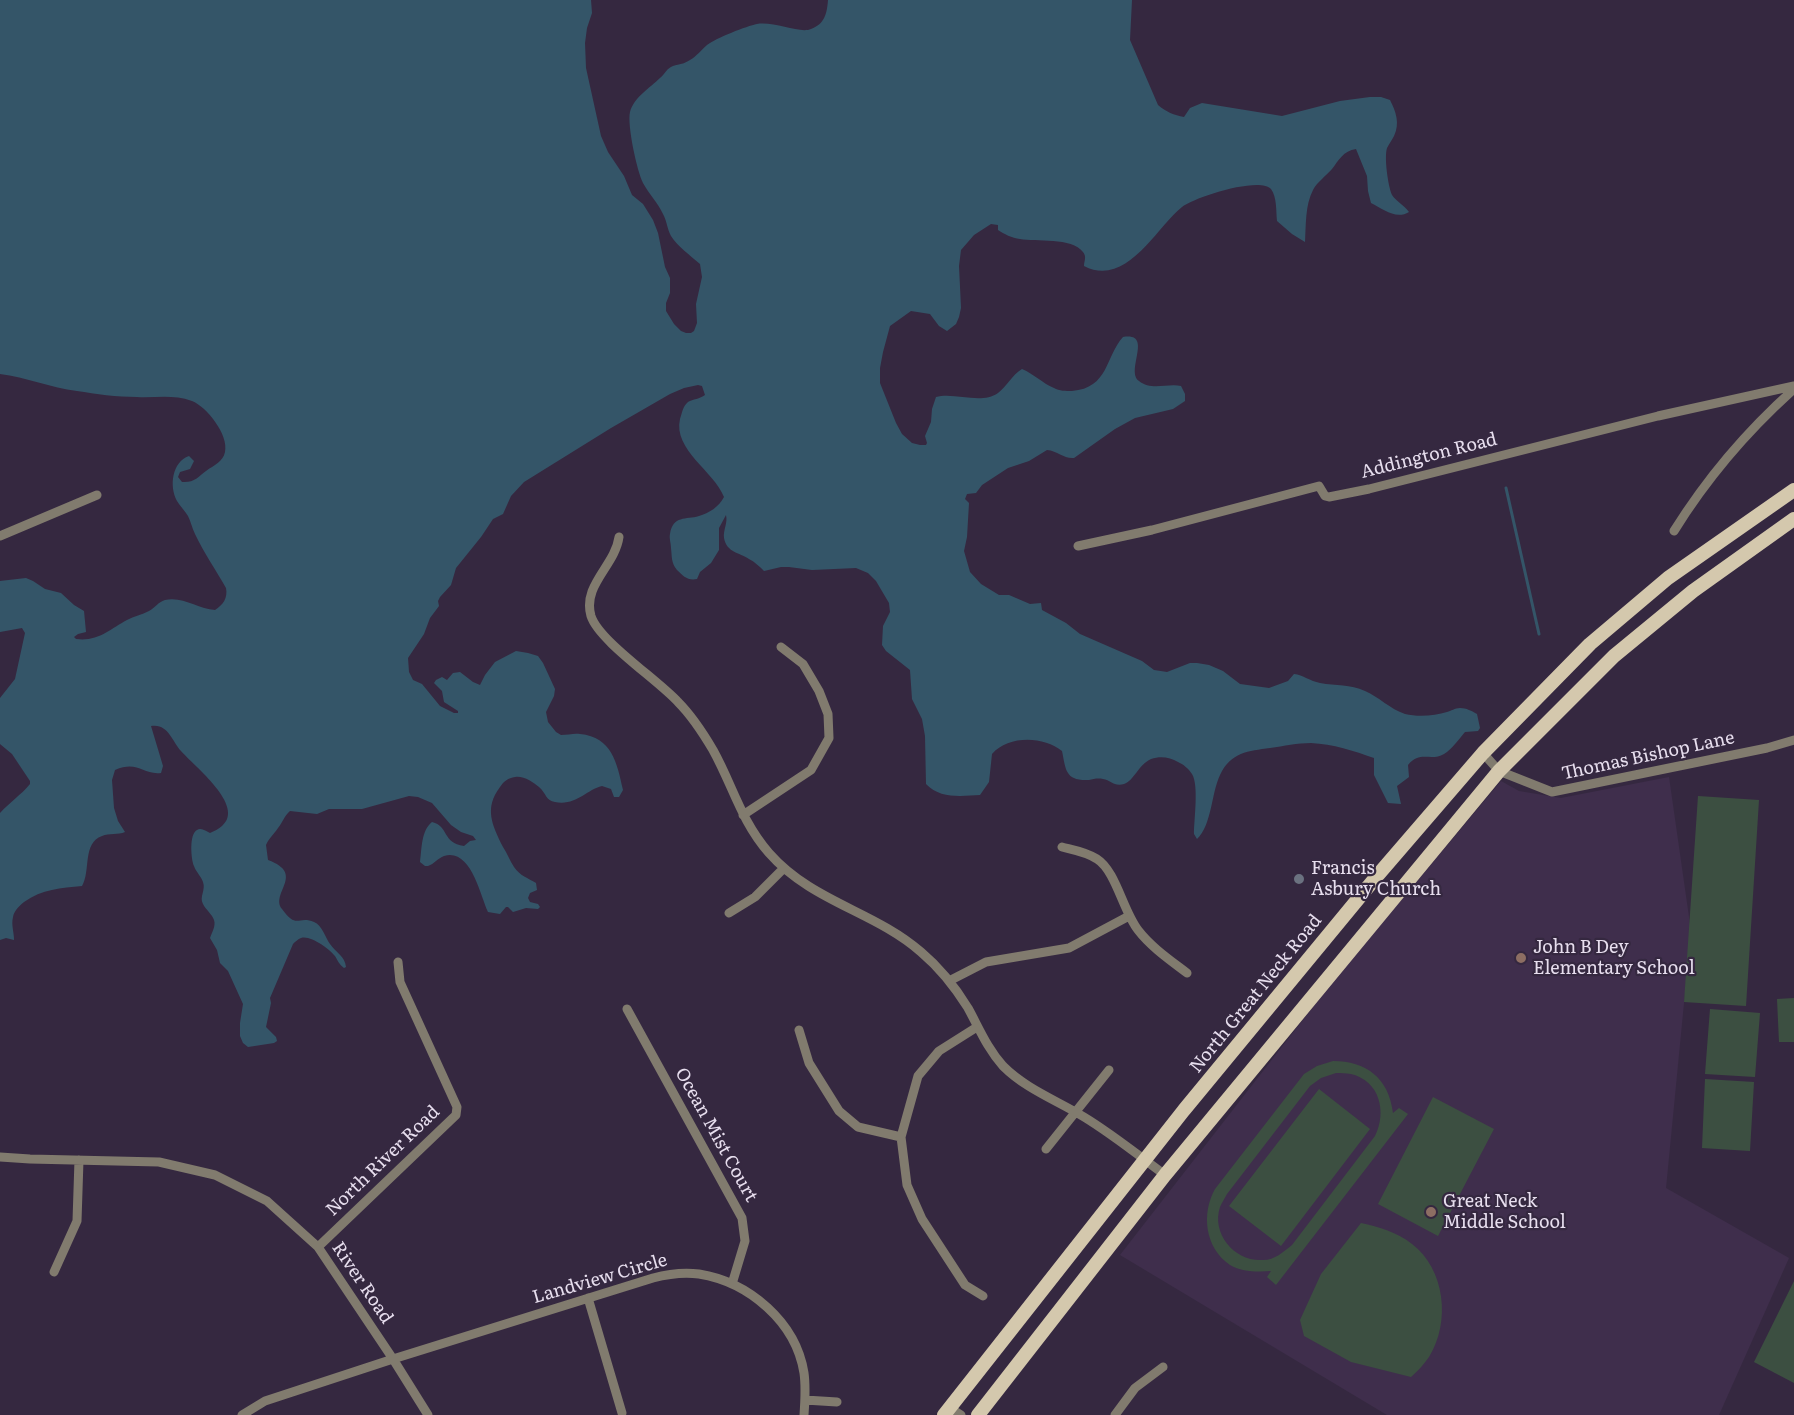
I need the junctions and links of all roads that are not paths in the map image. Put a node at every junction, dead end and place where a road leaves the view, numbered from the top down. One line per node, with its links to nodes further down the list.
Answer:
1 (1794, 388): 5 (street); 8 (street, Addington Road)
2 (1794, 490): 11 (main road, North Great Neck Road)
3 (97, 495): 6 (street)
4 (1794, 519): 12 (main road)
5 (1674, 531)
6 (0, 537)
7 (619, 537): 13 (street)
8 (1078, 546)
9 (781, 647): 13 (street)
10 (1794, 740): 12 (street, Thomas Bishop Lane)
11 (1483, 753): 12 (street, Thomas Bishop Lane); 30 (main road, North Great Neck Road)
12 (1499, 771): 31 (main road)
13 (743, 815): 15 (street)
14 (1062, 847): 17 (street)
15 (784, 868): 16 (street); 20 (street)
16 (729, 913)
17 (1129, 916): 19 (street); 20 (street)
18 (398, 962): 32 (street, North River Road)
19 (1187, 973)
20 (949, 981): 22 (street)
21 (627, 1010): 34 (street, Ocean Mist Court)
22 (977, 1027): 25 (street); 26 (street)
23 (799, 1030): 26 (street)
24 (1109, 1070): 25 (street)
25 (1075, 1112): 27 (street); 30 (street)
26 (901, 1137): 35 (street)
27 (1046, 1149)
28 (0, 1157): 29 (street, River Road)
29 (79, 1160): 32 (street, River Road); 33 (street)
30 (1144, 1160): 31 (street); 42 (main road, North Great Neck Road)
31 (1165, 1175): 46 (main road)
32 (318, 1246): 37 (street, River Road)
33 (54, 1272)
34 (732, 1284): 36 (street, Landview Circle); 39 (street, Landview Circle)
35 (983, 1296)
36 (588, 1298): 37 (street, Landview Circle); 41 (street)
37 (393, 1359): 43 (street, Landview Circle); 44 (street, River Road)
38 (1163, 1367): 47 (street)
39 (805, 1400): 40 (street); 45 (street, Landview Circle)
40 (837, 1402)
41 (622, 1413)
42 (952, 1413)
43 (242, 1415)
44 (428, 1415)
45 (804, 1415)
46 (978, 1415)
47 (1114, 1415)

